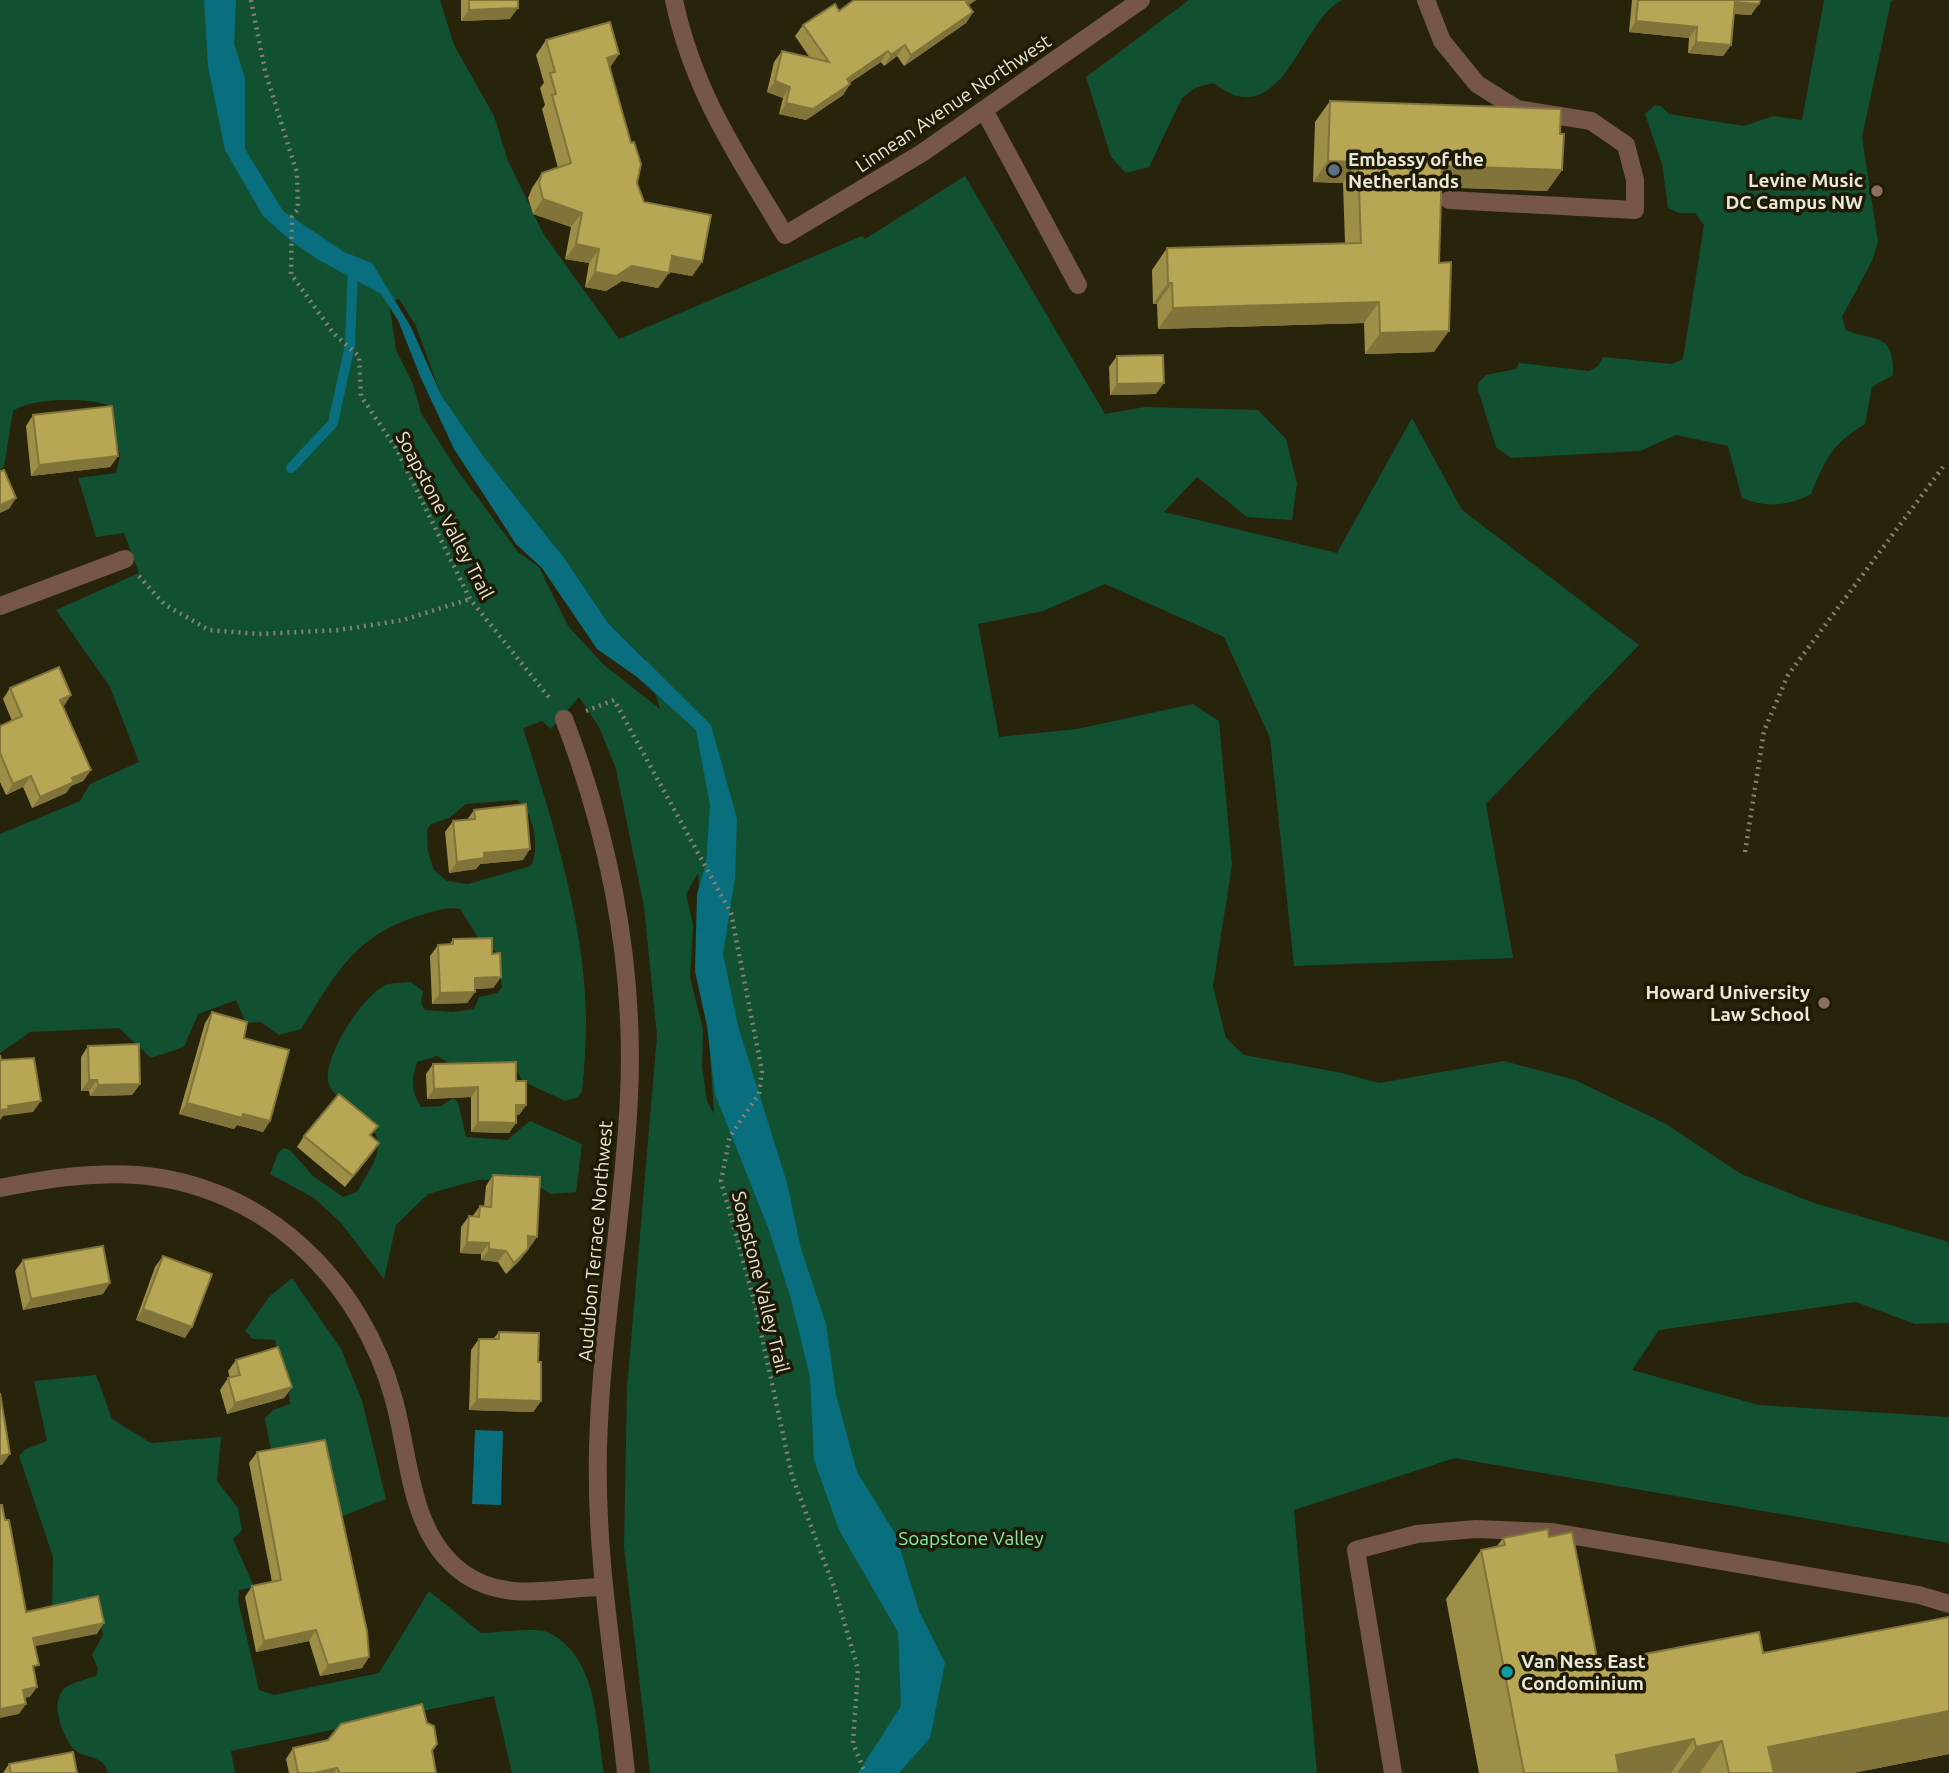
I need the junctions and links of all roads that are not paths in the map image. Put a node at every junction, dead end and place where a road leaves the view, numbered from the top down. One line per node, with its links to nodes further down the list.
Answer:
1 (674, 0): 4 (street, Linnean Avenue Northwest)
2 (1141, 0): 4 (street, Linnean Avenue Northwest)
3 (1426, 0): 5 (street)
4 (984, 110): 6 (street)
5 (1449, 200)
6 (1078, 285)
7 (125, 559): 8 (street)
8 (0, 606)
9 (564, 719): 11 (street, Audubon Terrace Northwest)
10 (0, 1188): 11 (street)
11 (602, 1587): 13 (street, Audubon Terrace Northwest)
12 (1949, 1604): 14 (street)
13 (626, 1773)
14 (1393, 1773)

